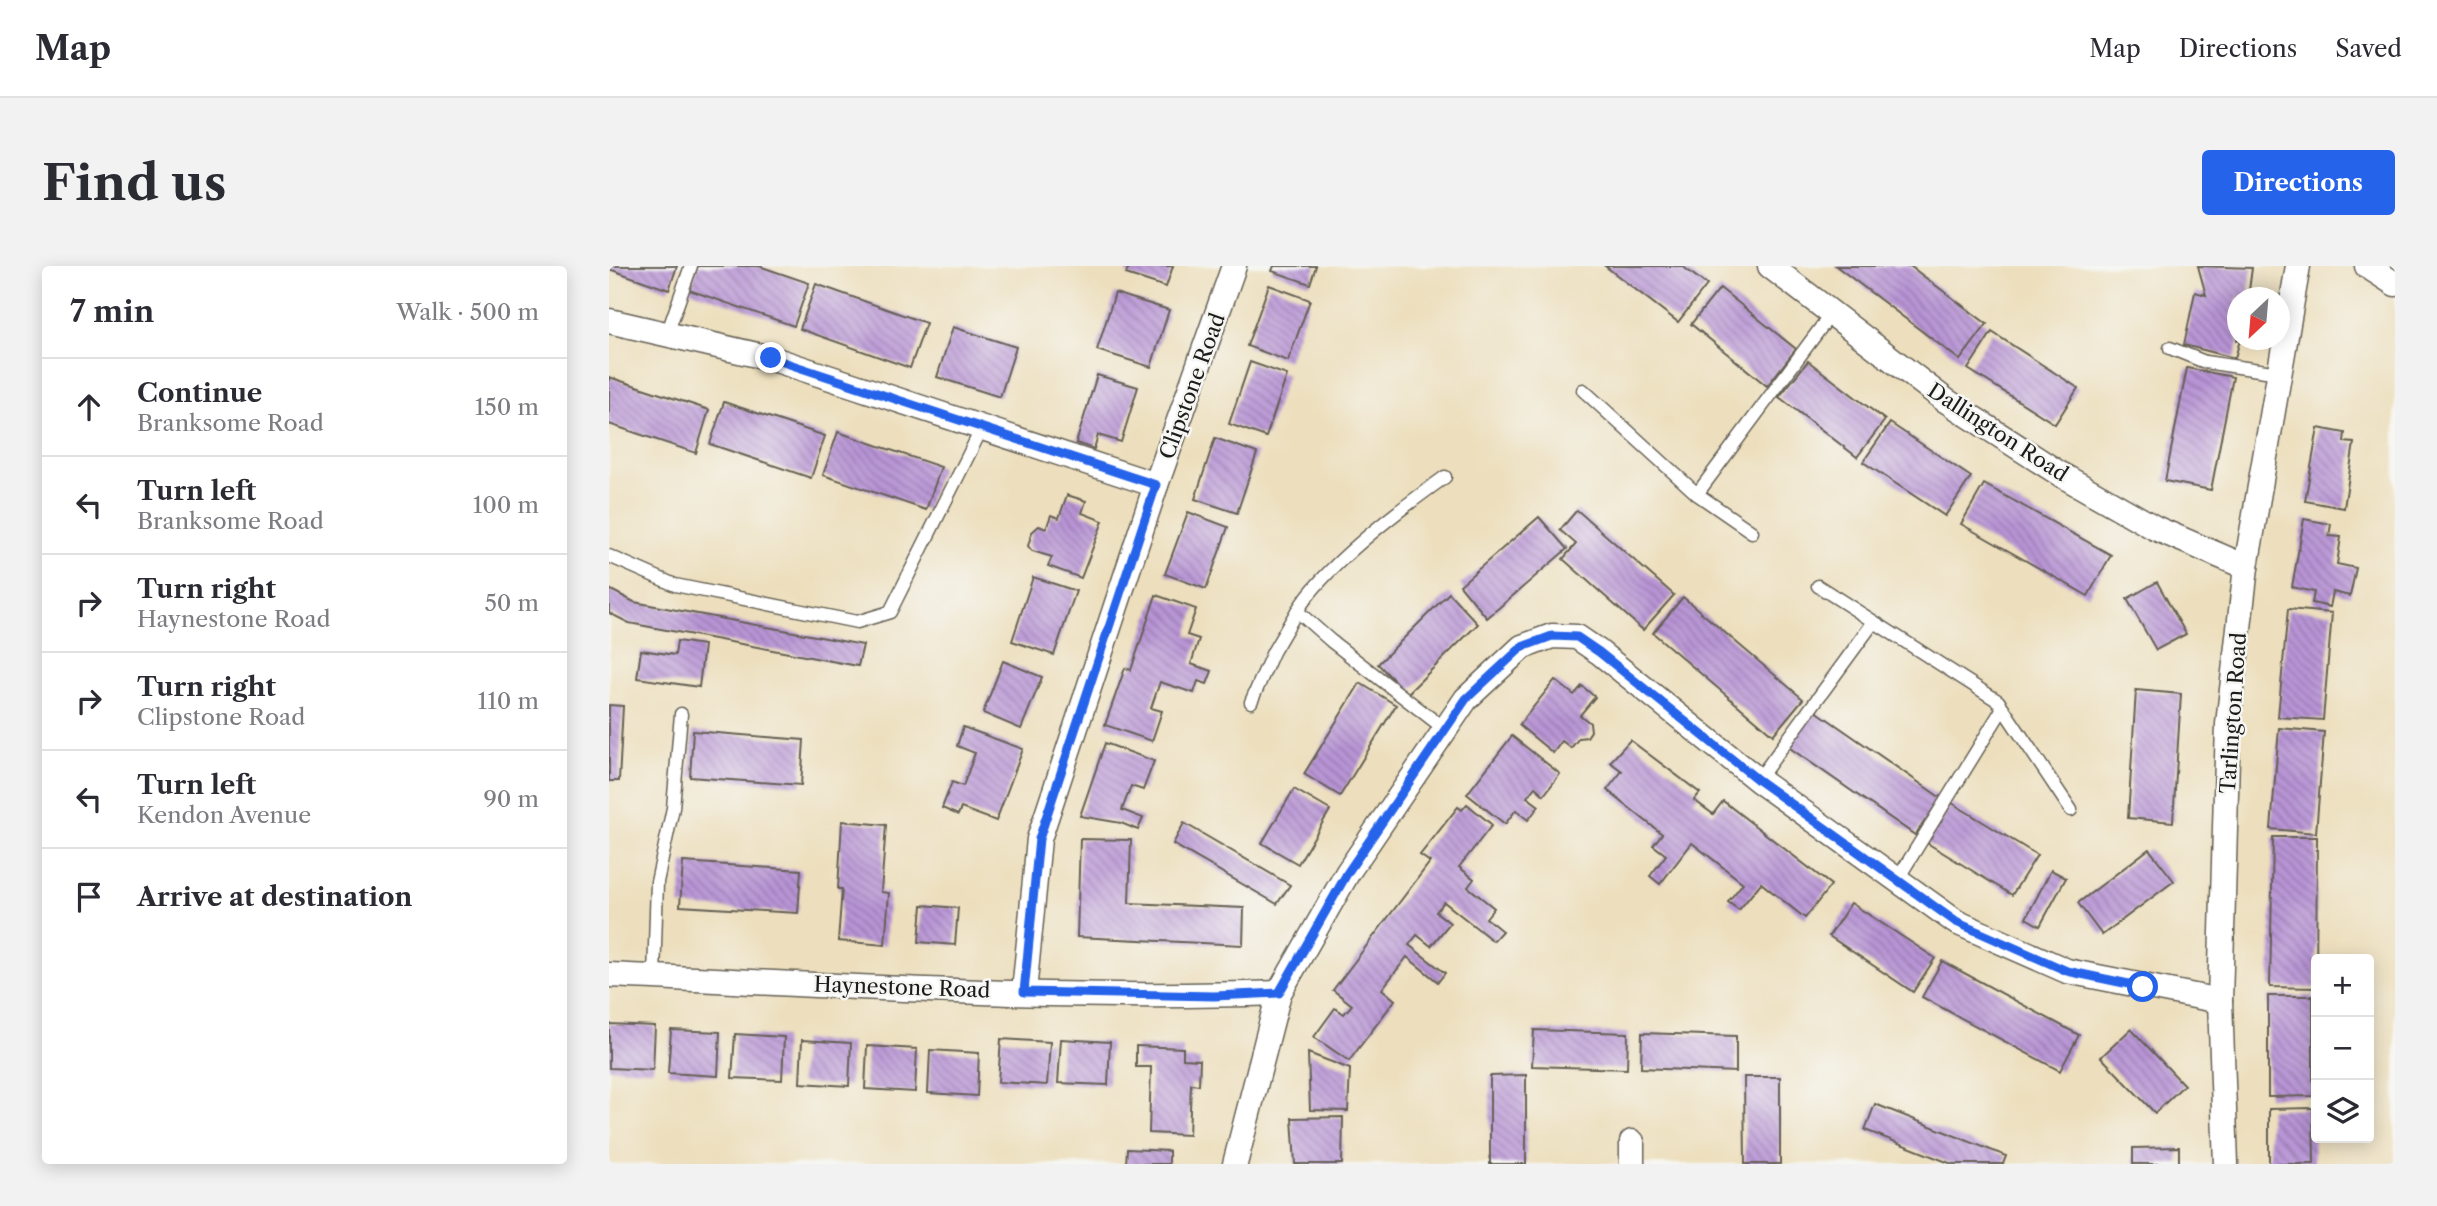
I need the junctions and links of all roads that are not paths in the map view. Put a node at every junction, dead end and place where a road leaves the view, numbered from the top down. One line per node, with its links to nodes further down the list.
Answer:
1 (691, 266): 9 (lane)
2 (1234, 266): 15 (street, Clipstone Road)
3 (1770, 266): 7 (street, Dallington Road)
4 (2298, 266): 11 (street, Tarlington Road)
5 (2367, 266): 6 (street)
6 (2395, 284)
7 (1831, 314): 16 (lane); 19 (street, Dallington Road)
8 (609, 321): 9 (street)
9 (667, 334): 13 (street)
10 (2170, 348): 11 (lane)
11 (2279, 373): 19 (street, Tarlington Road)
12 (1583, 390): 16 (lane)
13 (982, 428): 15 (street); 18 (lane)
14 (1445, 477): 21 (lane)
15 (1156, 485): 32 (street, Clipstone Road)
16 (1697, 494): 17 (lane)
17 (1752, 532)
18 (609, 556)
19 (2245, 567): 34 (street, Tarlington Road)
20 (1818, 586): 22 (lane)
21 (1297, 611): 23 (lane); 26 (lane)
22 (1873, 623): 24 (lane); 27 (lane)
23 (1251, 702)
24 (2003, 708): 28 (lane); 29 (lane)
25 (681, 714): 31 (lane)
26 (1445, 730): 27 (street); 33 (street)
27 (1758, 780): 29 (street)
28 (2071, 810)
29 (1897, 880): 34 (street)
30 (609, 975): 31 (street, Haynestone Road)
31 (654, 977): 32 (street, Haynestone Road)
32 (1024, 992): 33 (street, Haynestone Road)
33 (1279, 993): 35 (street)
34 (2220, 1001): 36 (street, Tarlington Road)
35 (1235, 1164)
36 (2226, 1164)

